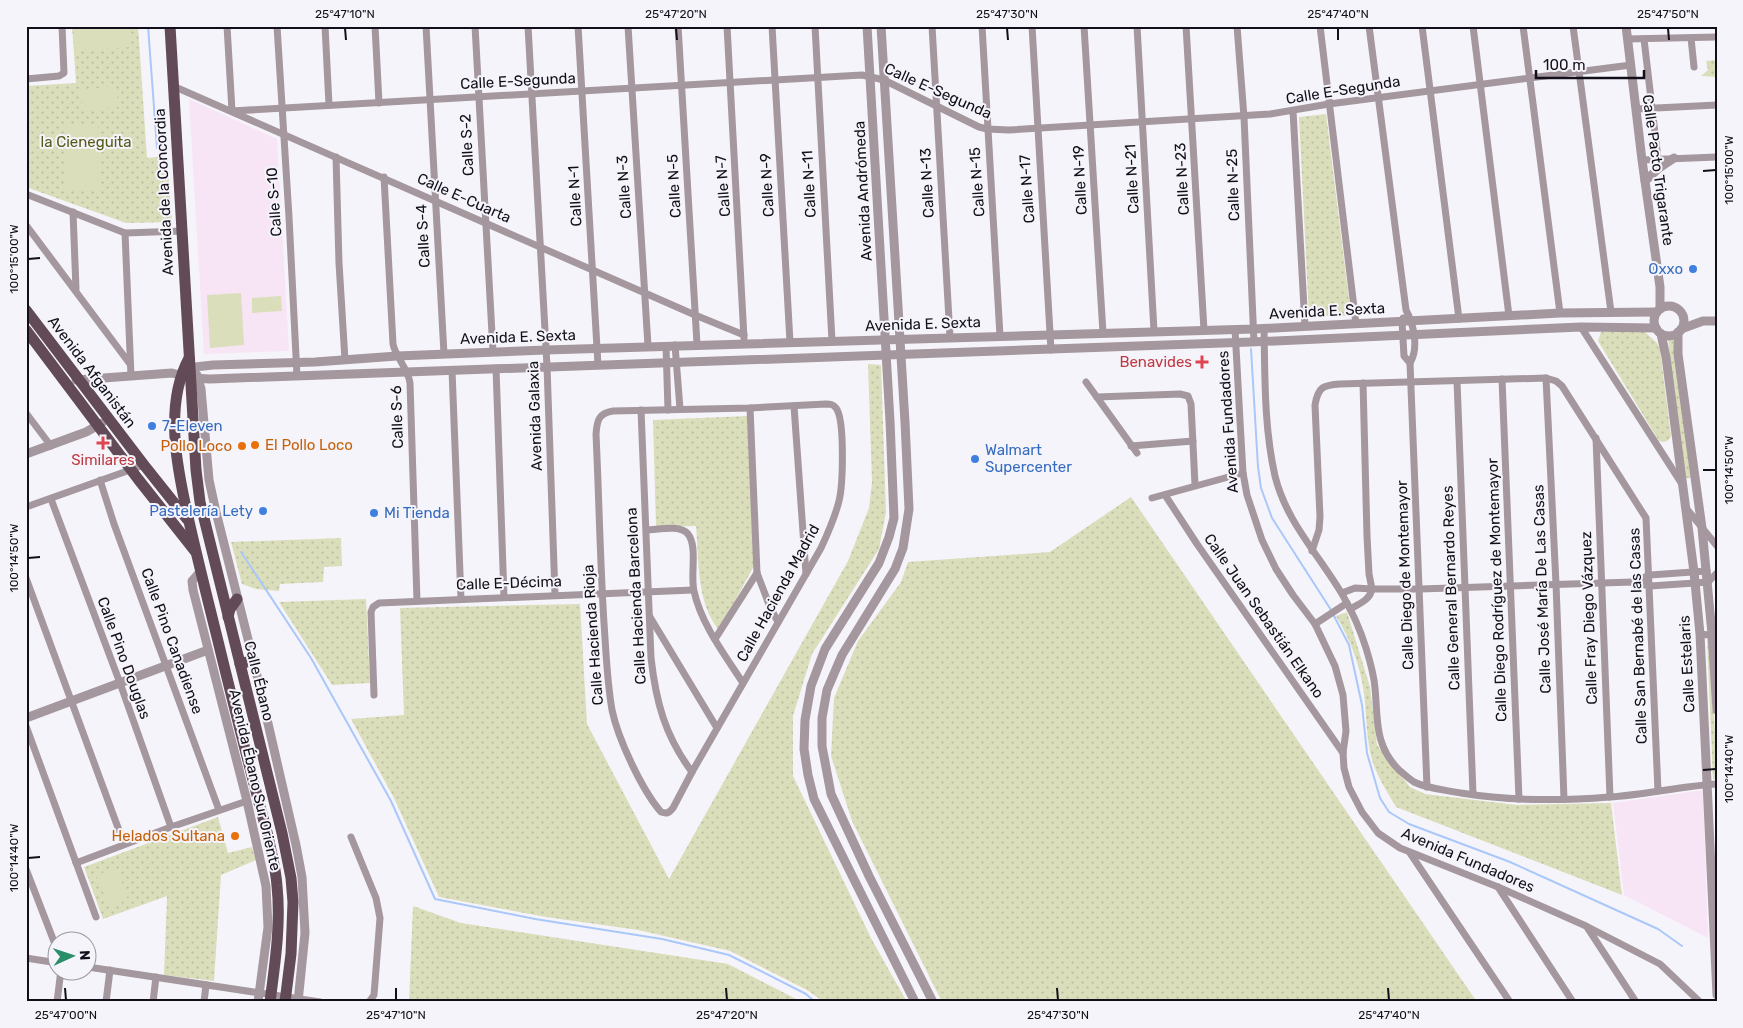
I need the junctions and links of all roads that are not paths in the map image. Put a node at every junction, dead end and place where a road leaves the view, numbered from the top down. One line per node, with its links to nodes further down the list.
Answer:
1 (62, 26): 42 (street)
2 (170, 26): 48 (main road, Avenida de la Concordia)
3 (227, 26): 64 (street)
4 (277, 26): 62 (street, Calle S-10)
5 (325, 26): 58 (street)
6 (375, 26): 56 (street)
7 (426, 26): 55 (street, Calle S-4)
8 (475, 26): 53 (street, Calle S-2)
9 (528, 26): 52 (street, Avenida Galaxia)
10 (578, 26): 51 (street, Calle N-1)
11 (628, 26): 49 (street, Calle N-3)
12 (678, 26): 47 (street, Calle N-5)
13 (727, 26): 45 (street, Calle N-7)
14 (772, 26): 43 (street, Calle N-9)
15 (815, 26): 40 (street, Calle N-11)
16 (867, 26): 39 (street, Avenida Andrómeda)
17 (881, 26): 44 (street, Avenida Andrómeda)
18 (932, 26): 59 (street, Calle N-13)
19 (982, 26): 71 (street, Calle N-15)
20 (1032, 26): 70 (street, Calle N-17)
21 (1084, 26): 69 (street, Calle N-19)
22 (1137, 26): 68 (street, Calle N-21)
23 (1186, 26): 67 (street, Calle N-23)
24 (1237, 26): 66 (street, Calle N-25)
25 (1320, 26): 57 (street)
26 (1369, 26): 54 (street)
27 (1422, 26): 50 (street)
28 (1473, 26): 46 (street)
29 (1523, 26): 41 (street)
30 (1573, 26): 38 (street)
31 (1626, 26): 34 (street, Calle Pacto Trigarante)
32 (1717, 37): 33 (street)
33 (1691, 38): 35 (street); 37 (street)
34 (1627, 39): 35 (street); 36 (street, Calle Pacto Trigarante)
35 (1644, 39): 61 (street)
36 (1631, 65): 38 (street, Calle E-Segunda); 63 (street, Calle Pacto Trigarante)
37 (1694, 67)
38 (1578, 72): 41 (street, Calle E-Segunda); 95 (street)
39 (870, 76): 40 (street, Calle E-Segunda); 44 (street, Calle E-Segunda); 123 (street, Avenida Andrómeda)
40 (818, 78): 43 (street, Calle E-Segunda); 124 (street, Calle N-11)
41 (1529, 78): 46 (street, Calle E-Segunda); 96 (street)
42 (26, 79)
43 (775, 80): 45 (street, Calle E-Segunda); 125 (street, Calle N-9)
44 (884, 80): 59 (street, Calle E-Segunda); 122 (street, Avenida Andrómeda)
45 (730, 83): 47 (street, Calle E-Segunda); 121 (street, Calle N-7)
46 (1480, 84): 50 (street, Calle E-Segunda); 99 (street)
47 (682, 85): 49 (street, Calle E-Segunda); 98 (street, Calle N-5)
48 (173, 86): 64 (street, Calle E-Cuarta); 85 (main road, Avenida de la Concordia)
49 (632, 89): 51 (street, Calle E-Segunda); 91 (street, Calle N-3)
50 (1429, 91): 54 (street, Calle E-Segunda); 100 (street)
51 (582, 92): 52 (street, Calle E-Segunda); 88 (street, Calle N-1)
52 (532, 94): 53 (street, Calle E-Segunda); 87 (street, Avenida Galaxia)
53 (479, 97): 55 (street, Calle E-Segunda); 83 (street, Calle S-2)
54 (1377, 98): 57 (street, Calle E-Segunda); 103 (street)
55 (431, 100): 56 (street, Calle E-Segunda); 81 (street, Calle S-4)
56 (379, 103): 58 (street, Calle E-Segunda)
57 (1329, 104): 65 (street, Calle E-Segunda); 104 (street)
58 (329, 105): 62 (street, Calle E-Segunda)
59 (936, 105): 71 (street, Calle E-Segunda); 120 (street, Calle N-13)
60 (1717, 105): 61 (street)
61 (1652, 108): 63 (street); 76 (street)
62 (281, 109): 64 (street, Calle E-Segunda); 72 (street, Calle S-10)
63 (1636, 109): 77 (street, Calle Pacto Trigarante)
64 (232, 111): 72 (street, Calle E-Cuarta)
65 (1293, 111): 66 (street, Calle E-Segunda); 105 (street)
66 (1244, 117): 67 (street, Calle E-Segunda); 109 (street, Calle N-25)
67 (1192, 120): 68 (street, Calle E-Segunda); 111 (street, Calle N-23)
68 (1143, 122): 69 (street, Calle E-Segunda); 112 (street, Calle N-21)
69 (1090, 125): 70 (street, Calle E-Segunda); 115 (street, Calle N-19)
70 (1037, 128): 71 (street, Calle E-Segunda); 116 (street, Calle N-17)
71 (987, 129): 118 (street, Calle N-15)
72 (283, 135): 73 (street, Calle E-Cuarta); 141 (street, Calle S-10)
73 (336, 157): 78 (street, Calle E-Cuarta); 140 (street)
74 (1717, 157): 75 (street)
75 (1674, 158): 76 (street); 79 (street)
76 (1658, 159): 77 (street)
77 (1642, 160): 79 (street, Calle Pacto Trigarante)
78 (384, 177): 81 (street, Calle E-Cuarta); 139 (street, Calle S-6)
79 (1645, 181): 89 (street, Calle Pacto Trigarante)
80 (26, 194): 82 (street)
81 (434, 200): 83 (street, Calle E-Cuarta); 136 (street, Calle S-4)
82 (73, 212): 86 (street); 90 (street)
83 (486, 224): 87 (street, Calle E-Cuarta); 135 (street, Calle S-2)
84 (26, 225): 90 (street)
85 (182, 231): 86 (street); 149 (main road, Avenida de la Concordia)
86 (125, 234): 144 (street)
87 (540, 247): 88 (street, Calle E-Cuarta); 133 (street, Avenida Galaxia)
88 (593, 270): 91 (street, Calle E-Cuarta); 132 (street, Calle N-1)
89 (1660, 287): 92 (street, Calle Pacto Trigarante); 94 (street, Calle Pacto Trigarante)
90 (76, 290): 144 (street)
91 (645, 293): 98 (street, Calle E-Cuarta); 131 (street, Calle N-3)
92 (1674, 307): 94 (street); 97 (street)
93 (26, 310): 155 (main road, Avenida Afganistán)
94 (1658, 310): 95 (street, Avenida E. Sexta); 113 (street)
95 (1611, 312): 96 (street, Avenida E. Sexta)
96 (1560, 314): 99 (street, Avenida E. Sexta)
97 (1682, 314): 102 (street); 114 (street)
98 (695, 315): 121 (street, Calle E-Cuarta); 129 (street, Calle N-5)
99 (1509, 316): 100 (street, Avenida E. Sexta)
100 (1459, 319): 103 (street, Avenida E. Sexta)
101 (1717, 320): 102 (street)
102 (1703, 321): 114 (street)
103 (1407, 322): 104 (street, Avenida E. Sexta); 117 (street, Calle Diego de Montemayor); 119 (street, Calle Diego de Montemayor)
104 (1356, 324): 105 (street, Avenida E. Sexta)
105 (1305, 326): 107 (street, Avenida E. Sexta)
106 (1581, 327): 113 (street, Avenida E. Sexta); 117 (street, Avenida E. Sexta); 181 (street)
107 (1264, 328): 109 (street, Avenida E. Sexta); 127 (street)
108 (1235, 329): 109 (street, Avenida E. Sexta); 111 (street, Avenida E. Sexta); 128 (street, Avenida Fundadores)
109 (1254, 329): 126 (street, Calle N-25)
110 (26, 330): 156 (main road, Avenida Afganistán)
111 (1204, 330): 112 (street, Avenida E. Sexta)
112 (1154, 331): 115 (street, Avenida E. Sexta)
113 (1658, 331): 114 (street); 181 (street, Calle Estelaris)
114 (1679, 331): 188 (street, Calle Estelaris)
115 (1103, 333): 116 (street, Avenida E. Sexta)
116 (1050, 334): 118 (street, Avenida E. Sexta); 134 (street, Calle N-17)
117 (1414, 335): 119 (street, Avenida E. Sexta); 143 (street, Calle Diego de Montemayor)
118 (1000, 336): 120 (street, Avenida E. Sexta)
119 (1403, 336): 127 (street, Avenida E. Sexta); 143 (street, Calle Diego de Montemayor)
120 (950, 337): 122 (street, Avenida E. Sexta)
121 (744, 339): 125 (street, Avenida E. Sexta); 129 (street, Avenida E. Sexta)
122 (900, 339): 123 (street, Avenida E. Sexta); 137 (street, Avenida Andrómeda)
123 (886, 340): 124 (street, Avenida E. Sexta); 138 (street, Avenida Andrómeda)
124 (832, 341): 125 (street, Avenida E. Sexta)
125 (790, 342)
126 (1254, 342): 127 (street, Avenida E. Sexta); 128 (street, Avenida E. Sexta)
127 (1264, 342): 192 (street)
128 (1236, 343): 134 (street, Avenida E. Sexta); 178 (street, Avenida Fundadores)
129 (697, 344): 130 (street, Avenida E. Sexta)
130 (671, 345): 131 (street, Avenida E. Sexta); 142 (street)
131 (648, 346): 132 (street, Avenida E. Sexta)
132 (597, 348): 133 (street, Avenida E. Sexta); 145 (street, Calle N-1)
133 (546, 350): 135 (street, Avenida E. Sexta); 146 (street, Avenida Galaxia)
134 (1051, 350): 137 (street, Avenida E. Sexta)
135 (493, 352): 136 (street, Avenida E. Sexta)
136 (444, 354): 139 (street, Avenida E. Sexta)
137 (901, 354): 138 (street, Avenida E. Sexta); 283 (street, Avenida Andrómeda)
138 (886, 355): 142 (street, Avenida E. Sexta); 282 (street, Avenida Andrómeda)
139 (397, 356): 140 (street, Avenida E. Sexta); 150 (street, Calle S-6)
140 (344, 360): 141 (street, Avenida E. Sexta)
141 (296, 362): 149 (street, Avenida E. Sexta); 152 (street, Calle S-10)
142 (672, 362): 145 (street, Avenida E. Sexta); 164 (street); 166 (street)
143 (1410, 363): 159 (street, Calle Diego de Montemayor)
144 (130, 364): 151 (street)
145 (598, 365): 146 (street, Avenida E. Sexta)
146 (547, 366): 147 (street, Avenida E. Sexta); 216 (street, Avenida Galaxia)
147 (496, 368): 148 (street, Avenida E. Sexta); 217 (street)
148 (452, 370): 150 (street, Avenida E. Sexta); 219 (street)
149 (187, 371): 151 (street); 152 (street, Avenida E. Sexta); 187 (main road, Calle Ébano); 190 (main road, Calle Ébano); 218 (street)
150 (408, 372): 152 (street, Avenida E. Sexta); 220 (street, Calle S-6)
151 (131, 376): 155 (street)
152 (297, 376)
153 (1546, 378): 154 (street); 170 (street, Calle San Bernabé de las Casas); 206 (street, Calle José María De Las Casas)
154 (1502, 379): 157 (street); 207 (street, Calle Diego Rodríguez de Montemayor)
155 (79, 380): 156 (street); 168 (main road, Avenida Afganistán)
156 (66, 381): 169 (main road, Avenida Afganistán)
157 (1457, 381): 159 (street); 209 (street, Calle General Bernardo Reyes)
158 (1086, 382): 161 (street)
159 (1412, 382): 160 (street); 211 (street, Calle Diego de Montemayor)
160 (1363, 383): 192 (street); 210 (street)
161 (1097, 397): 171 (street); 173 (street)
162 (794, 406): 163 (street); 198 (street); 198 (street, Calle Hacienda Madrid)
163 (750, 408): 164 (street); 197 (street)
164 (680, 409): 166 (street)
165 (641, 410): 166 (street); 189 (street, Calle Hacienda Barcelona); 215 (street, Calle Hacienda Rioja)
166 (668, 410)
167 (26, 414): 172 (street)
168 (109, 419): 169 (street); 176 (main road, Avenida Afganistán)
169 (99, 426): 172 (street); 177 (main road, Avenida Afganistán)
170 (1596, 438): 200 (street, Calle San Bernabé de las Casas); 204 (street, Calle Fray Diego Vázquez)
171 (1193, 441): 173 (street); 180 (street)
172 (51, 446): 175 (street)
173 (1131, 446): 174 (street)
174 (1138, 453)
175 (26, 454)
176 (144, 465): 177 (street); 187 (main road, Avenida Afganistán)
177 (132, 470): 179 (street); 193 (main road, Avenida Afganistán)
178 (1243, 473): 180 (street); 225 (street, Avenida Fundadores)
179 (100, 480): 184 (street); 231 (street, Calle Pino Canadiense)
180 (1195, 486): 182 (street)
181 (1683, 486): 186 (street, Calle Estelaris)
182 (1165, 495): 183 (street); 242 (street, Calle Juan Sebastián Elkano)
183 (1152, 498)
184 (51, 499): 185 (street); 233 (street, Calle Pino Douglas)
185 (26, 507)
186 (1686, 508): 188 (street); 196 (street, Calle Estelaris)
187 (189, 522): 190 (main road, Avenida Afganistán); 193 (main road, Calle Ébano)
188 (1702, 528): 191 (street); 195 (street, Calle Estelaris)
189 (646, 530): 212 (street); 213 (street, Calle Hacienda Barcelona)
190 (210, 544): 223 (main road, Calle Ébano)
191 (1717, 546)
192 (1312, 551): 214 (street)
193 (196, 552): 194 (main road, Calle Ébano)
194 (201, 571): 229 (street, Avenida Ébano Sur Oriente); 241 (main road, Calle Ébano)
195 (1707, 571): 196 (street); 203 (street, Calle Estelaris)
196 (1694, 572): 200 (street); 205 (street, Calle Estelaris)
197 (757, 573): 224 (street); 228 (street)
198 (806, 574): 224 (street, Calle Hacienda Madrid)
199 (1717, 574): 203 (street)
200 (1650, 575): 202 (street); 208 (street, Calle San Bernabé de las Casas)
201 (26, 578): 236 (street)
202 (1633, 582): 204 (street); 208 (street)
203 (1708, 582): 205 (street); 227 (street, Calle Estelaris)
204 (1602, 583): 206 (street); 248 (street, Calle Fray Diego Vázquez)
205 (1695, 583): 208 (street); 226 (street, Calle Estelaris)
206 (1556, 584): 207 (street); 250 (street, Calle José María De Las Casas)
207 (1510, 586): 209 (street); 249 (street, Calle Diego Rodríguez de Montemayor)
208 (1650, 586): 246 (street, Calle San Bernabé de las Casas)
209 (1464, 588): 211 (street); 247 (street, Calle General Bernardo Reyes)
210 (1372, 589): 211 (street); 214 (street); 221 (street)
211 (1420, 589): 245 (street, Calle Diego de Montemayor)
212 (693, 590): 213 (street, Calle E-Décima); 228 (street)
213 (649, 591): 215 (street, Calle E-Décima); 222 (street, Calle Hacienda Barcelona)
214 (1342, 593): 221 (street)
215 (602, 594): 216 (street, Calle E-Décima); 243 (street, Calle Hacienda Rioja)
216 (555, 595): 217 (street, Calle E-Décima)
217 (504, 597): 219 (street, Calle E-Décima)
218 (237, 599): 223 (main road); 230 (street)
219 (461, 599): 220 (street, Calle E-Décima)
220 (417, 601): 235 (street, Calle E-Décima)
221 (1349, 606): 225 (street); 245 (street)
222 (650, 616): 240 (street); 243 (street, Calle Hacienda Barcelona)
223 (228, 617): 232 (main road, Calle Ébano)
224 (778, 622): 234 (street, Calle Hacienda Madrid)
225 (1315, 624): 242 (street, Avenida Fundadores)
226 (1700, 634): 227 (street); 244 (street, Calle Estelaris)
227 (1715, 635): 237 (street, Calle Estelaris)
228 (715, 639): 234 (street)
229 (208, 650): 231 (street); 241 (street, Avenida Ébano Sur Oriente)
230 (253, 660): 232 (main road); 275 (street)
231 (166, 664): 233 (street); 252 (street, Calle Pino Canadiense)
232 (240, 664): 274 (main road, Calle Ébano)
233 (120, 683): 236 (street); 253 (street, Calle Pino Douglas)
234 (743, 683): 240 (street, Calle Hacienda Rioja)
235 (374, 695)
236 (72, 701): 238 (street); 255 (street)
237 (1717, 710)
238 (26, 718)
239 (26, 726): 257 (street)
240 (717, 728): 243 (street, Calle Hacienda Rioja)
241 (235, 731): 251 (street, Avenida Ébano Sur Oriente); 272 (main road, Calle Ébano)
242 (1343, 753): 256 (street, Avenida Fundadores)
243 (692, 772)
244 (1712, 784): 246 (street); 264 (street, Calle Estelaris)
245 (1427, 787): 247 (street)
246 (1658, 791): 248 (street)
247 (1473, 794): 249 (street)
248 (1610, 798): 250 (street)
249 (1519, 799): 250 (street)
250 (1564, 799)
251 (247, 801): 252 (street); 272 (street, Avenida Ébano Sur Oriente)
252 (219, 810): 253 (street)
253 (171, 827): 255 (street)
254 (351, 838): 273 (street)
255 (124, 844): 257 (street)
256 (1410, 852): 259 (street, Avenida Fundadores); 284 (street)
257 (76, 863): 260 (street)
258 (26, 870): 262 (street)
259 (1498, 887): 261 (street, Avenida Fundadores); 285 (street)
260 (96, 917)
261 (1586, 926): 286 (street); 287 (street, Avenida Fundadores)
262 (49, 930)
263 (26, 958): 265 (street)
264 (1715, 959): 271 (street, Calle Estelaris)
265 (48, 961)
266 (98, 968): 267 (street)
267 (110, 970): 268 (street); 277 (street)
268 (156, 977): 270 (street); 278 (street)
269 (60, 980): 276 (street)
270 (206, 984): 272 (street); 279 (street)
271 (1717, 995)
272 (267, 996): 274 (street); 280 (street, Avenida Ébano Sur Oriente)
273 (371, 998)
274 (285, 999): 275 (street)
275 (298, 1000): 281 (street)
276 (57, 1002)
277 (106, 1002)
278 (153, 1002)
279 (204, 1002)
280 (258, 1002)
281 (320, 1002)
282 (915, 1002)
283 (933, 1002)
284 (1510, 1002)
285 (1572, 1002)
286 (1636, 1002)
287 (1700, 1002)

